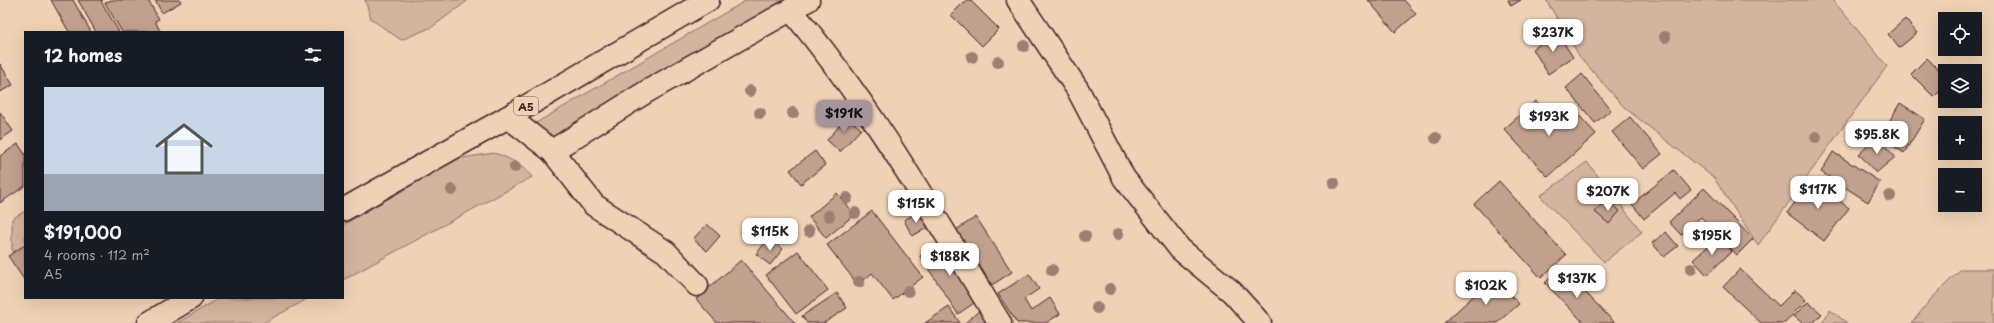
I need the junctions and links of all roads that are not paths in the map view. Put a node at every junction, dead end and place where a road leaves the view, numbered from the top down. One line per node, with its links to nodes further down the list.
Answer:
1 (708, 0): 4 (main road, A5 / A5)
2 (1018, 0): 11 (main road)
3 (799, 5): 5 (main road); 10 (main road)
4 (508, 117): 5 (main road); 6 (main road, A5 / A5)
5 (552, 151): 7 (main road)
6 (344, 209)
7 (697, 285)
8 (189, 299): 9 (main road)
9 (153, 322)
10 (1000, 323)
11 (1260, 323)

